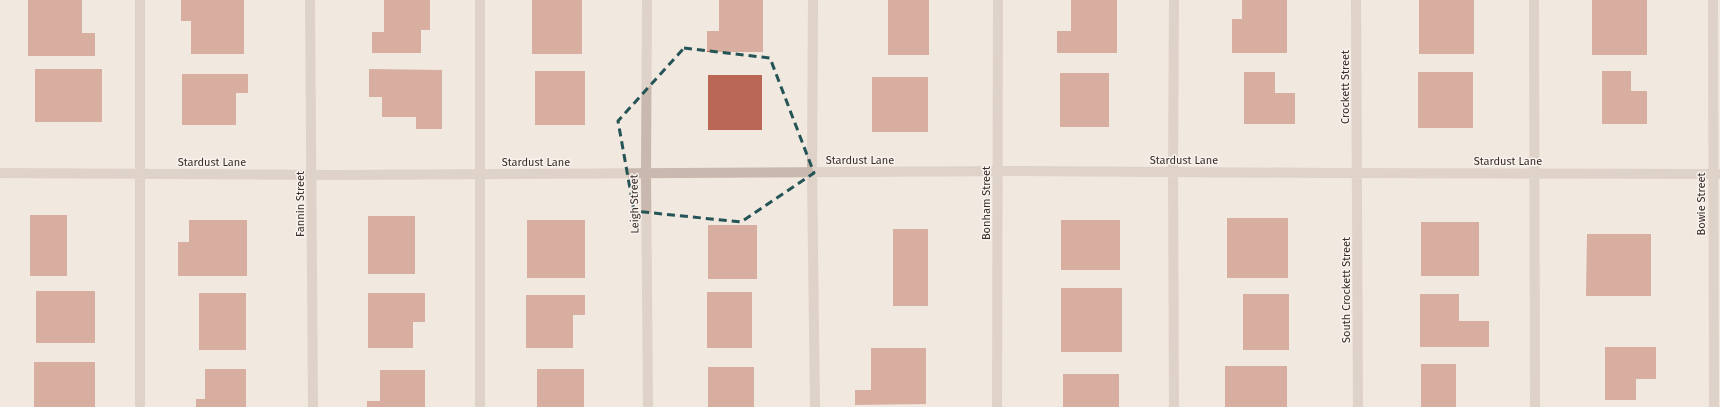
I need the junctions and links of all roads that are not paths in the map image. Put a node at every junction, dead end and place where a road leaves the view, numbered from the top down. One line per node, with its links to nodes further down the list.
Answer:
1 (140, 0): 15 (street)
2 (310, 0): 21 (street, Fannin Street)
3 (480, 0): 16 (street)
4 (647, 0): 17 (street, Leigh Street)
5 (813, 0): 12 (street)
6 (998, 0): 11 (street, Bonham Street)
7 (1174, 0): 13 (street)
8 (1356, 0): 18 (street, Crockett Street)
9 (1534, 0): 19 (street)
10 (1713, 0): 20 (street, Bowie Street)
11 (998, 171): 12 (street, Stardust Lane); 13 (street, Stardust Lane); 27 (street, Bonham Street)
12 (812, 172): 17 (street, Stardust Lane); 26 (street)
13 (1173, 172): 18 (street, Stardust Lane); 28 (street)
14 (0, 173): 15 (street, Stardust Lane)
15 (140, 174): 21 (street, Stardust Lane); 22 (street)
16 (480, 174): 17 (street, Stardust Lane); 21 (street, Stardust Lane); 24 (street)
17 (646, 174): 25 (street, Leigh Street)
18 (1357, 174): 19 (street, Stardust Lane); 29 (street, South Crockett Street)
19 (1534, 174): 20 (street, Stardust Lane); 30 (street)
20 (1716, 174): 31 (street, Bowie Street)
21 (311, 175): 23 (street, Fannin Street)
22 (140, 407)
23 (313, 407)
24 (480, 407)
25 (648, 407)
26 (815, 407)
27 (997, 407)
28 (1174, 407)
29 (1358, 407)
30 (1535, 407)
31 (1714, 407)

